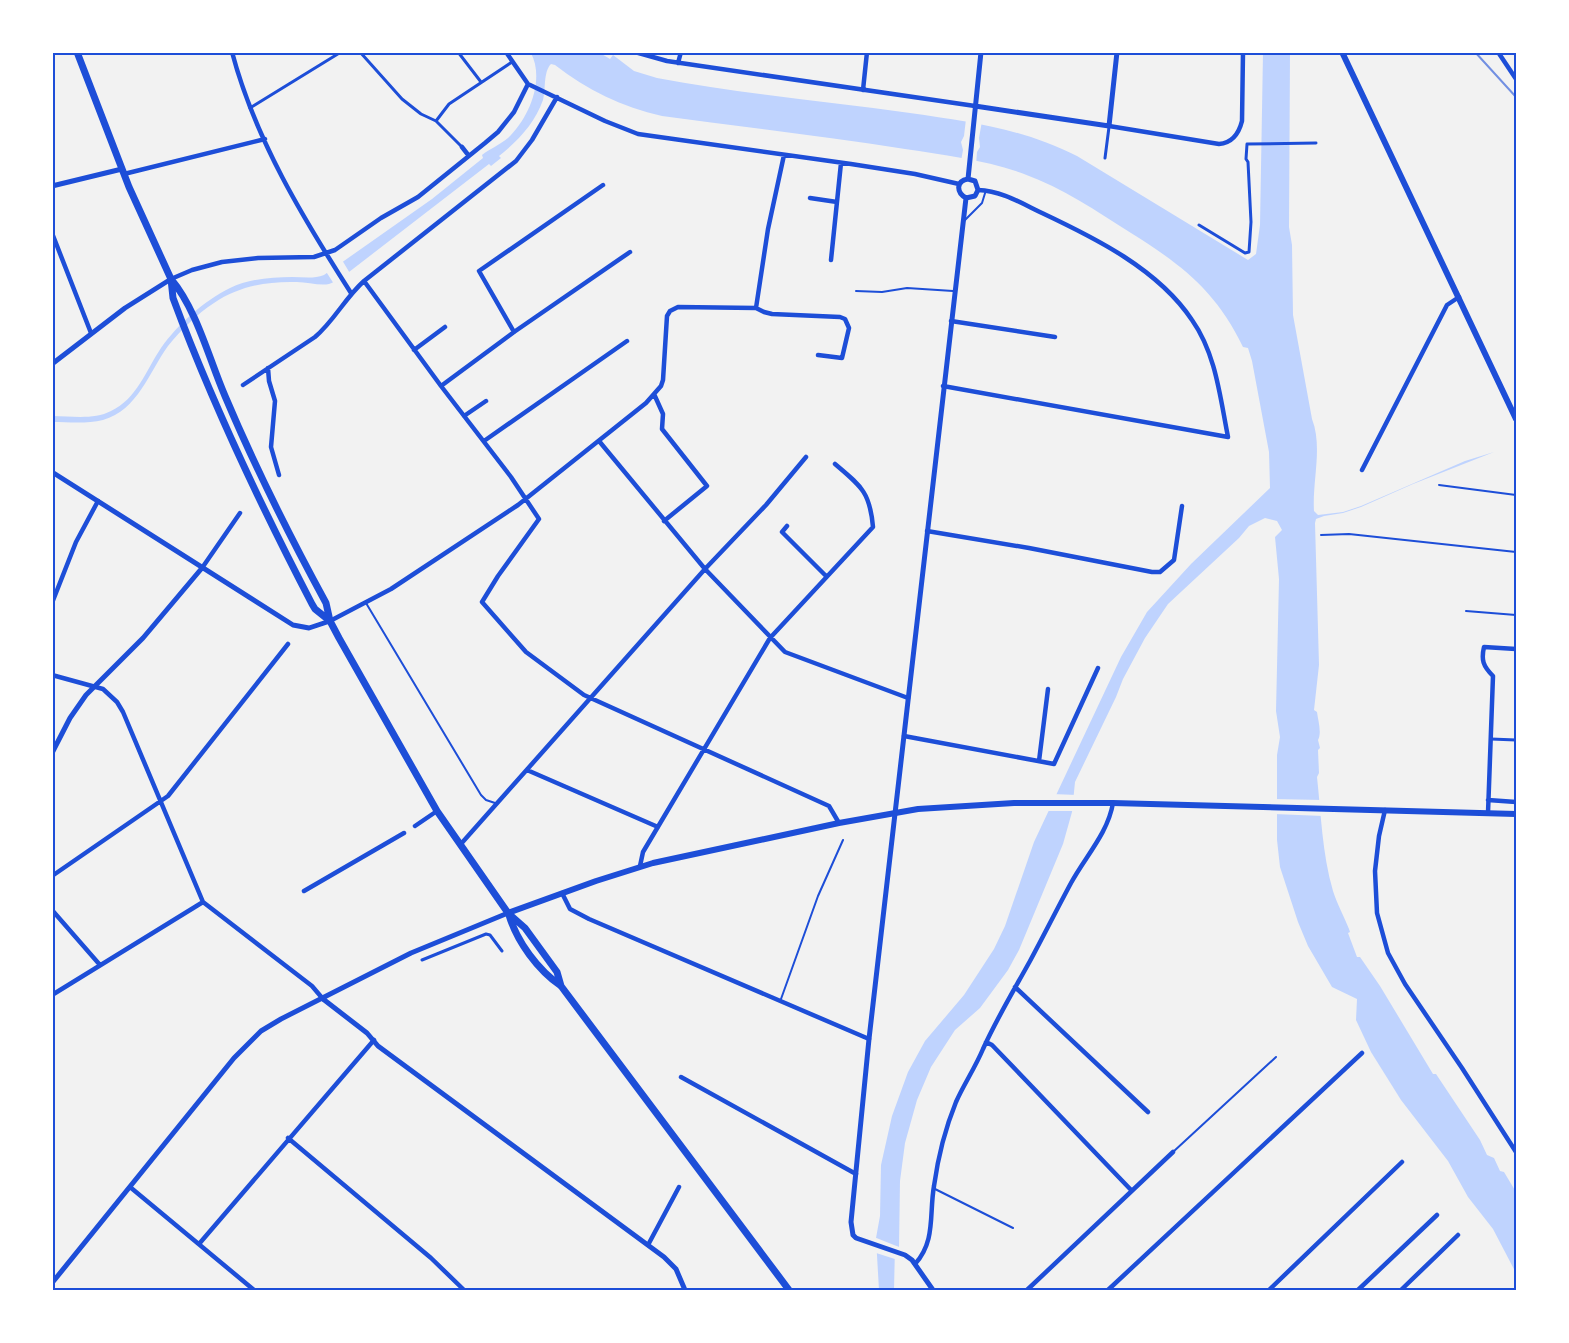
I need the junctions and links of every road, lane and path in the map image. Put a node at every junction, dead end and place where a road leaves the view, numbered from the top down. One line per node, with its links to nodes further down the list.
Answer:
1 (76, 52): 33 (main road)
2 (232, 52): 23 (street)
3 (341, 52): 23 (street)
4 (360, 52): 24 (street)
5 (458, 52): 18 (street)
6 (506, 52): 15 (street)
7 (635, 52): 16 (street)
8 (681, 52): 16 (street)
9 (867, 52): 20 (street)
10 (981, 52): 22 (street)
11 (1117, 52): 25 (street)
12 (1243, 52): 25 (street)
13 (1342, 52): 54 (main road)
14 (1498, 52): 17 (street)
15 (512, 62): 18 (street); 19 (street)
16 (678, 63): 20 (street)
17 (1516, 79)
18 (481, 83): 24 (street)
19 (530, 85): 21 (street); 30 (street)
20 (863, 90): 22 (street)
21 (557, 97): 29 (street); 50 (street)
22 (975, 106): 25 (street); 34 (street)
23 (250, 108): 26 (street)
24 (436, 121): 28 (street)
25 (1109, 126): 31 (street)
26 (265, 139): 33 (street); 47 (street)
27 (1316, 142): 44 (street)
28 (462, 147): 30 (street)
29 (784, 155): 32 (street); 55 (street)
30 (469, 156): 47 (street)
31 (1105, 158)
32 (841, 163): 35 (street); 42 (street)
33 (123, 172): 37 (street); 49 (main road)
34 (968, 179): 35 (street); 38 (street)
35 (959, 184): 41 (street)
36 (603, 185): 58 (street)
37 (52, 186)
38 (978, 190): 39 (street); 41 (street)
39 (986, 190): 43 (lane); 68 (street)
40 (810, 198): 42 (street)
41 (966, 198): 43 (street)
42 (837, 202): 48 (street)
43 (962, 223): 52 (street)
44 (1199, 225)
45 (52, 233): 59 (street)
46 (630, 252): 58 (street)
47 (326, 254): 49 (street); 53 (street)
48 (831, 260)
49 (171, 279): 59 (street); 98 (main road); 98 (main road)
50 (364, 281): 53 (street); 62 (street)
51 (856, 291): 52 (lane)
52 (953, 291): 56 (street)
53 (351, 293): 65 (street)
54 (1459, 297): 72 (main road); 77 (street)
55 (756, 308): 63 (street); 69 (street)
56 (951, 321): 60 (street); 68 (street)
57 (445, 327): 62 (street)
58 (514, 332): 67 (street)
59 (92, 333): 64 (street)
60 (1055, 337)
61 (627, 341): 73 (street)
62 (414, 350): 67 (street)
63 (818, 355)
64 (52, 364)
65 (268, 368): 66 (street); 79 (street)
66 (243, 385)
67 (441, 386): 71 (street)
68 (943, 386): 88 (street)
69 (654, 394): 74 (street); 86 (street)
70 (486, 401): 71 (street)
71 (464, 416): 73 (street)
72 (1516, 419)
73 (484, 441): 82 (street)
74 (599, 441): 82 (street); 86 (street)
75 (806, 457): 92 (street)
76 (835, 464): 93 (street)
77 (1362, 470)
78 (52, 472): 83 (street)
79 (279, 475)
80 (1439, 485): 81 (lane)
81 (1516, 495)
82 (527, 499): 95 (street); 107 (street)
83 (98, 501): 91 (street); 94 (street)
84 (1182, 506): 88 (street)
85 (240, 513): 91 (street)
86 (664, 521): 92 (street)
87 (787, 526): 93 (street)
88 (927, 531): 106 (street)
89 (1321, 535): 90 (lane)
90 (1516, 552)
91 (202, 567): 98 (street); 104 (street)
92 (705, 568): 99 (street); 107 (street)
93 (826, 576): 99 (street)
94 (52, 603)
95 (366, 603): 98 (street); 119 (lane)
96 (1466, 611): 97 (lane)
97 (1516, 615)
98 (330, 621): 121 (main road)
99 (770, 638): 106 (street); 111 (street)
100 (288, 644): 116 (street)
101 (1516, 650): 109 (street)
102 (1098, 668): 113 (street)
103 (52, 675): 104 (street)
104 (94, 687): 112 (street); 116 (street)
105 (1048, 689): 113 (street)
106 (908, 698): 108 (street)
107 (591, 699): 111 (street); 114 (street)
108 (904, 736): 113 (street); 122 (street)
109 (1491, 739): 110 (street); 115 (street)
110 (1516, 740)
111 (703, 749): 125 (street); 127 (street)
112 (52, 753)
113 (1039, 761)
114 (527, 770): 119 (street); 127 (street)
115 (1488, 800): 117 (street); 123 (street)
116 (161, 801): 132 (street); 135 (street)
117 (1516, 802)
118 (1113, 803): 120 (main road); 122 (main road); 141 (street)
119 (498, 804): 130 (street)
120 (1385, 810): 123 (main road); 154 (street)
121 (437, 811): 126 (street); 130 (main road)
122 (895, 813): 125 (main road); 145 (street)
123 (1488, 813): 124 (main road)
124 (1516, 814)
125 (839, 823): 131 (main road)
126 (415, 826)
127 (658, 827): 131 (street)
128 (404, 833): 133 (street)
129 (843, 840): 144 (lane)
130 (460, 845): 137 (main road)
131 (640, 866): 134 (main road)
132 (52, 876)
133 (304, 891)
134 (562, 893): 137 (main road); 144 (street)
135 (203, 902): 140 (street); 143 (street)
136 (52, 910): 140 (street)
137 (508, 913): 143 (street); 171 (main road)
138 (502, 951): 139 (street)
139 (422, 960)
140 (100, 965): 142 (street)
141 (1015, 987): 147 (street); 151 (street)
142 (52, 995)
143 (324, 999): 146 (street); 158 (street)
144 (781, 1001): 145 (street)
145 (869, 1039): 156 (street)
146 (374, 1040): 152 (street); 165 (street)
147 (986, 1042): 159 (street); 160 (street)
148 (1362, 1053): 174 (street)
149 (1276, 1057): 153 (lane)
150 (681, 1077): 156 (street)
151 (1148, 1112)
152 (288, 1138): 164 (street); 169 (street)
153 (1173, 1152): 160 (street)
154 (1516, 1152)
155 (1402, 1162): 175 (street)
156 (856, 1174): 166 (street)
157 (680, 1186): 165 (street)
158 (130, 1187): 164 (street); 167 (street)
159 (933, 1188): 162 (lane); 166 (street)
160 (1132, 1191): 173 (street)
161 (1437, 1215): 176 (street)
162 (1012, 1228)
163 (1458, 1236): 177 (street)
164 (200, 1244): 168 (street)
165 (648, 1245): 170 (street)
166 (915, 1264): 172 (street)
167 (52, 1282)
168 (254, 1290)
169 (464, 1290)
170 (685, 1290)
171 (789, 1290)
172 (933, 1290)
173 (1027, 1290)
174 (1108, 1290)
175 (1269, 1290)
176 (1358, 1290)
177 (1401, 1290)

